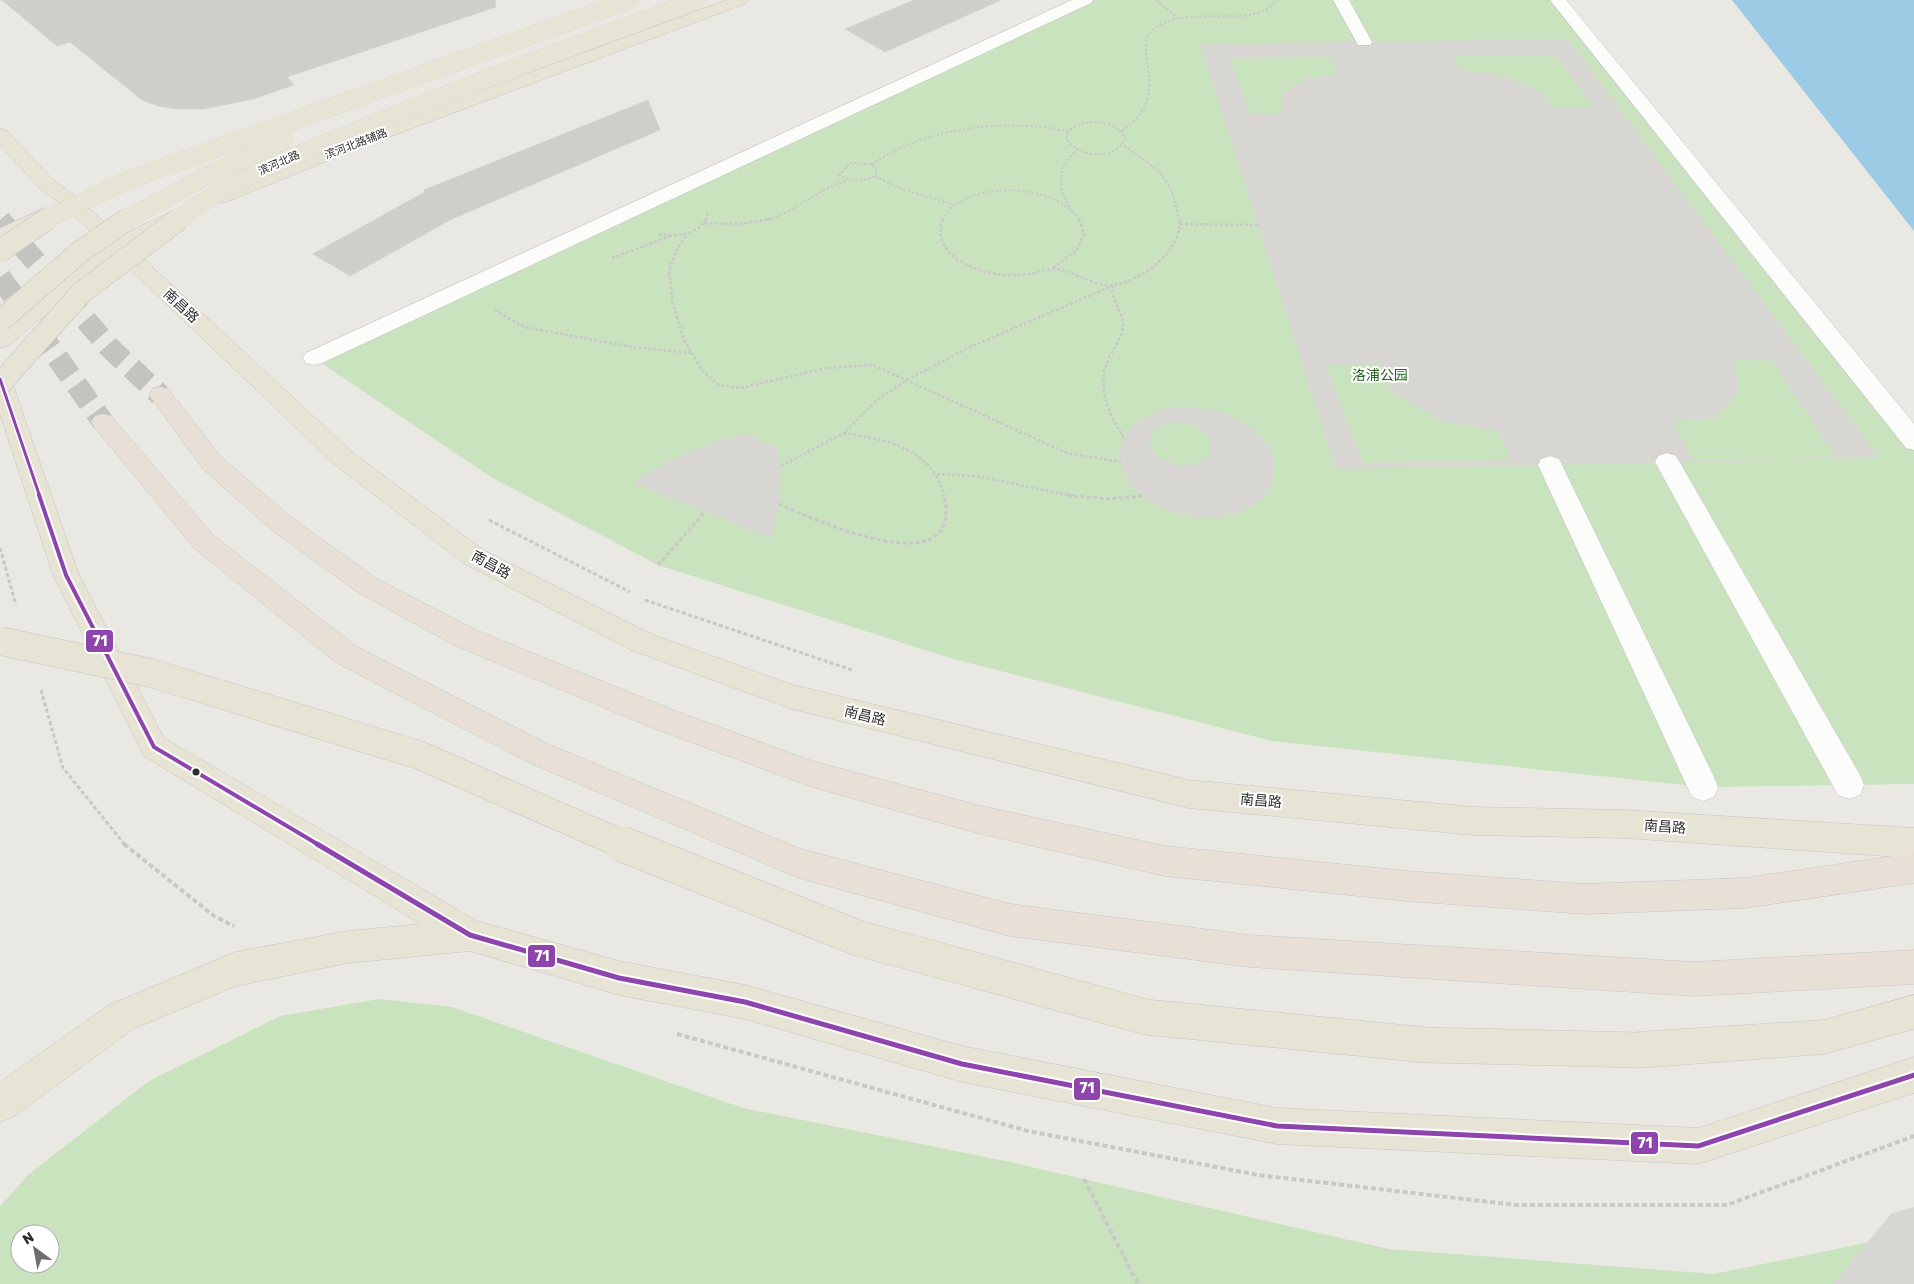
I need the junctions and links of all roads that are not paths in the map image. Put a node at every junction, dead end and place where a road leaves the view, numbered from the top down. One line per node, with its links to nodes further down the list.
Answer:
1 (623, 0): 11 (main road)
2 (630, 0): 14 (main road, bridge)
3 (653, 0): 15 (main road, 滨河北路, bridge)
4 (697, 0): 19 (main road, 滨河北路, bridge)
5 (741, 0): 13 (main road, 滨河北路辅路)
6 (1085, 0): 17 (street)
7 (1341, 0): 9 (street)
8 (1558, 0): 22 (street)
9 (1364, 42)
10 (0, 134): 11 (main road, 南昌路)
11 (70, 201): 12 (main road); 13 (main road, 南昌路)
12 (0, 236)
13 (117, 245): 16 (main road, 滨河北路辅路); 28 (main road, 南昌路)
14 (0, 251)
15 (0, 321)
16 (0, 341)
17 (314, 358)
18 (0, 379): 30 (main road)
19 (0, 384)
20 (160, 395): 29 (highway)
21 (103, 422): 31 (highway)
22 (1914, 442)
23 (1667, 462): 26 (street)
24 (1550, 465): 27 (street)
25 (0, 641): 32 (main road, bridge)
26 (1848, 785)
27 (1703, 787)
28 (1914, 843)
29 (1914, 868)
30 (470, 935): 33 (main road); 34 (main road)
31 (1914, 967)
32 (1914, 1012)
33 (1914, 1075)
34 (0, 1104)

